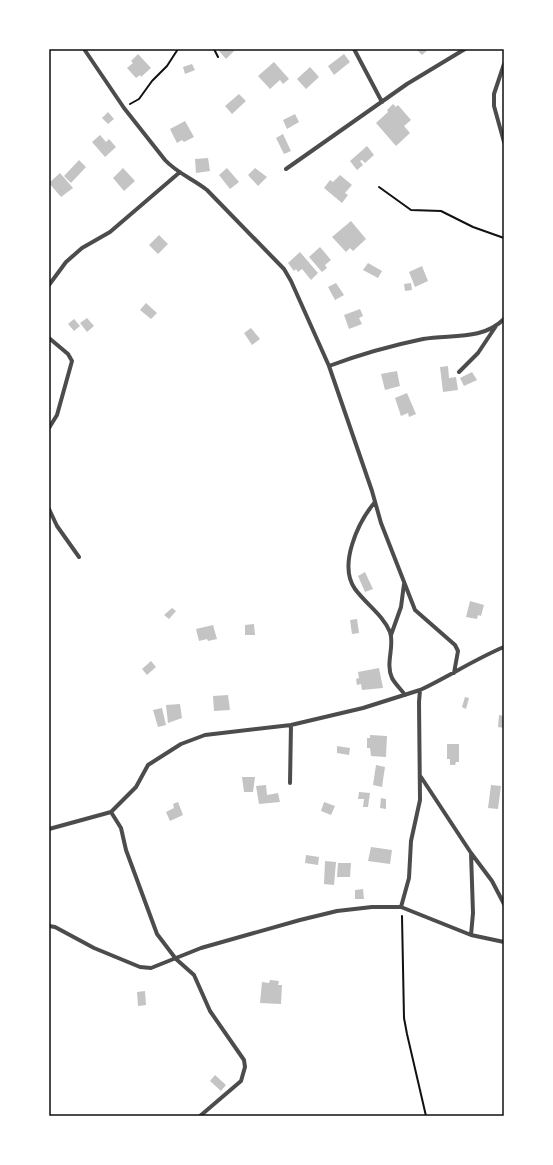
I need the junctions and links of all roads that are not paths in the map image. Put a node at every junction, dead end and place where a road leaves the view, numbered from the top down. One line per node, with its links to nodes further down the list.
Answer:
1 (84, 49): 8 (street)
2 (354, 49): 5 (street)
3 (465, 49): 5 (street)
4 (504, 64): 6 (street)
5 (382, 102): 7 (street)
6 (504, 142)
7 (286, 169)
8 (180, 172): 9 (street); 13 (street)
9 (49, 286)
10 (504, 319): 11 (street)
11 (497, 325): 13 (street); 14 (street)
12 (49, 338): 15 (street)
13 (329, 366): 16 (street)
14 (459, 372)
15 (49, 428)
16 (375, 502): 19 (street); 20 (street)
17 (49, 509): 18 (street)
18 (79, 557)
19 (404, 583): 20 (street); 22 (street)
20 (391, 635): 24 (street)
21 (504, 647): 22 (street)
22 (454, 673): 23 (street)
23 (420, 690): 24 (street); 26 (street)
24 (405, 695): 25 (street)
25 (291, 724): 27 (street); 28 (street)
26 (421, 777): 30 (street); 32 (street)
27 (290, 783)
28 (111, 812): 29 (street); 36 (street)
29 (49, 829)
30 (471, 853): 31 (street); 34 (street)
31 (504, 904)
32 (401, 907): 34 (street); 36 (street)
33 (49, 926): 36 (street)
34 (471, 935): 35 (street)
35 (504, 942)
36 (176, 959): 37 (street)
37 (200, 1116)

